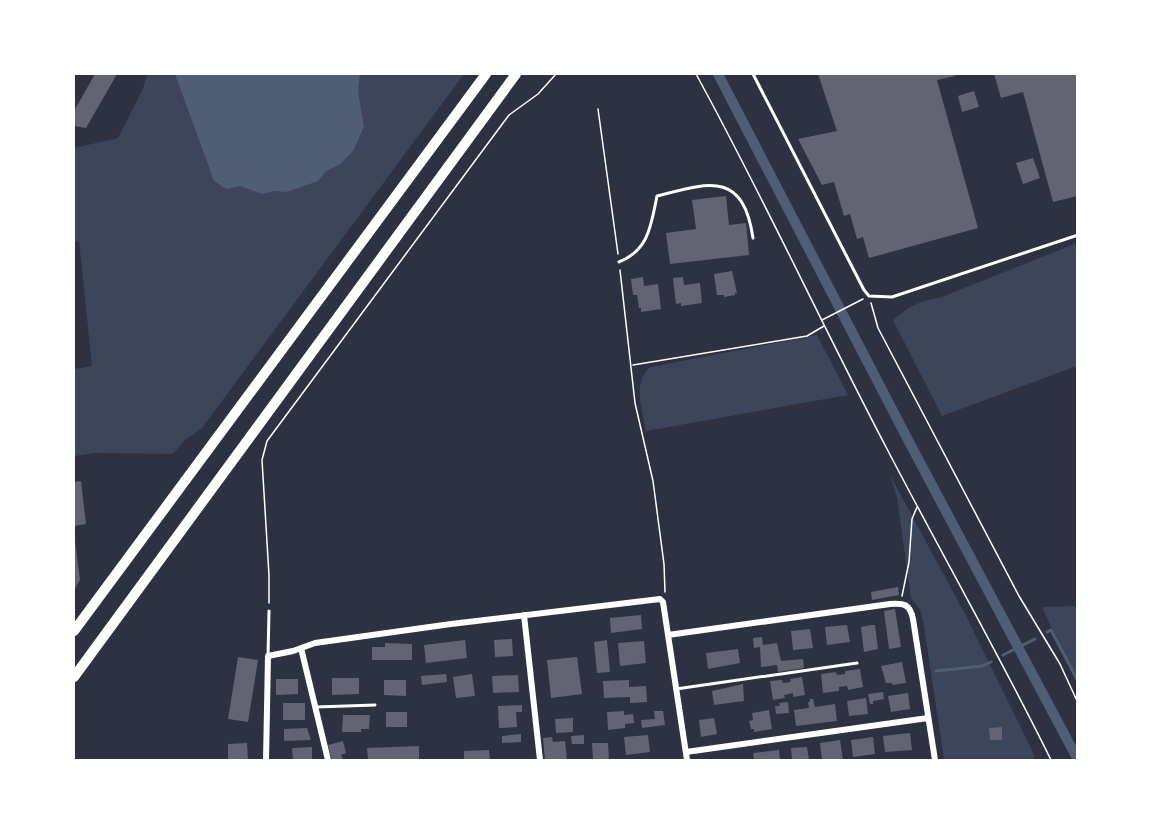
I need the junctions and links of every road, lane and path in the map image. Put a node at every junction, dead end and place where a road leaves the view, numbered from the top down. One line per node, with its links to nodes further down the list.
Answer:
1 (486, 74): 20 (highway)
2 (516, 74): 25 (highway)
3 (556, 74): 18 (path)
4 (696, 74): 12 (path)
5 (753, 74): 10 (lane)
6 (598, 109): 9 (path)
7 (1077, 235): 10 (lane)
8 (753, 238): 9 (lane)
9 (619, 262): 14 (path)
10 (869, 296): 27 (path)
11 (856, 302): 12 (path)
12 (822, 320): 13 (path)
13 (825, 326): 14 (path); 15 (path)
14 (633, 365): 16 (path)
15 (918, 506): 17 (path); 37 (path)
16 (663, 602): 19 (street); 21 (street)
17 (900, 603): 21 (street); 30 (street)
18 (269, 611): 23 (lane)
19 (524, 615): 22 (street); 34 (street)
20 (74, 631)
21 (668, 635): 26 (street)
22 (301, 648): 23 (street); 29 (street)
23 (268, 656): 32 (street)
24 (857, 663): 26 (lane)
25 (74, 677)
26 (676, 689): 31 (street)
27 (1077, 702)
28 (375, 705): 29 (lane)
29 (316, 707): 33 (street)
30 (928, 718): 31 (street); 36 (street)
31 (686, 752): 35 (street)
32 (266, 760)
33 (328, 760)
34 (540, 760)
35 (687, 760)
36 (935, 760)
37 (1051, 760)

